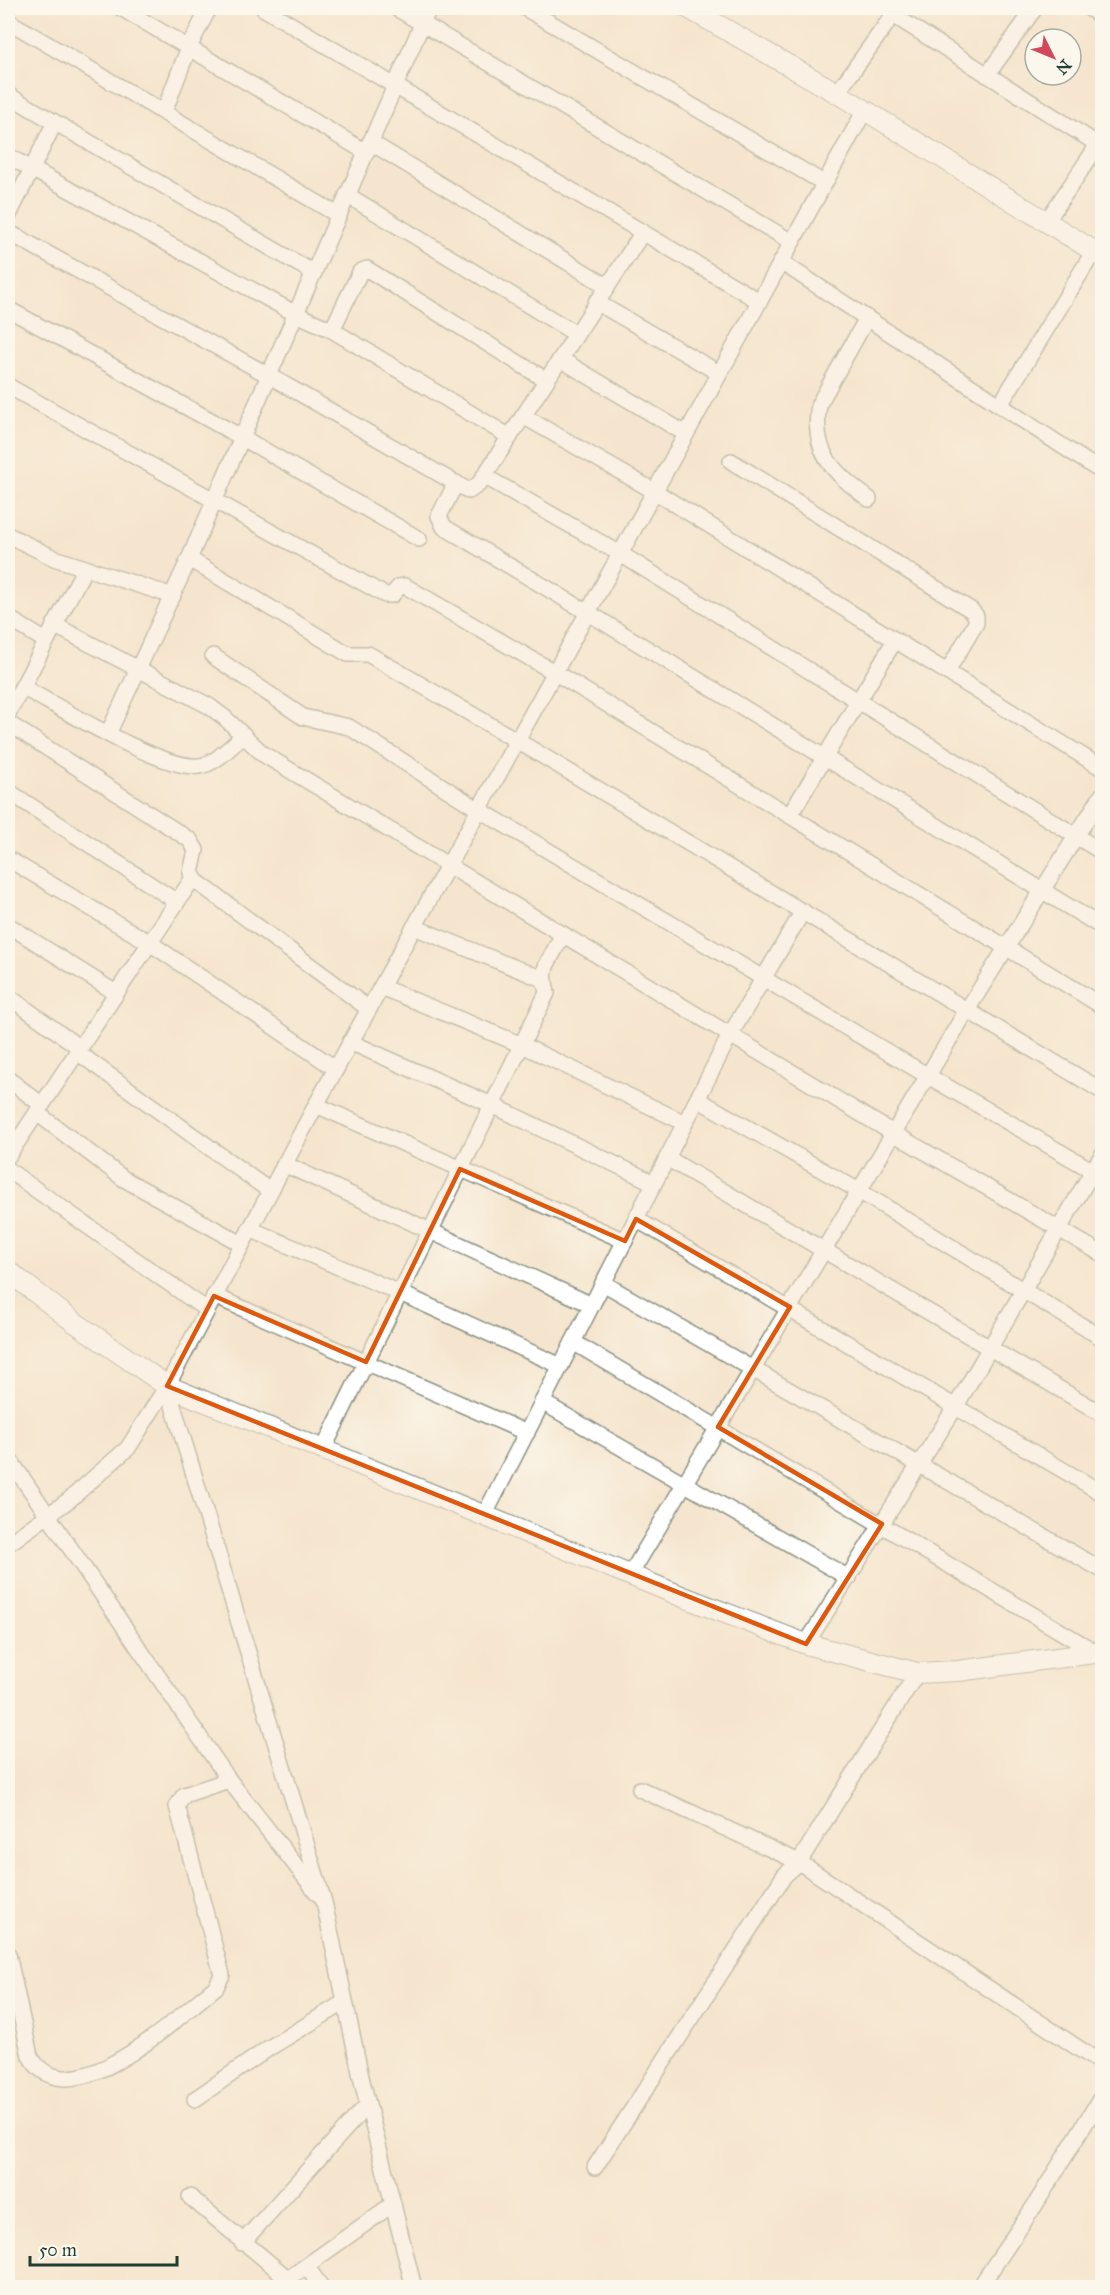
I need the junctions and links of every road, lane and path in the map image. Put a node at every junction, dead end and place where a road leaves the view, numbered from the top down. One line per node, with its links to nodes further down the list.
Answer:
1 (121, 8): 14 (street)
2 (209, 8): 14 (street)
3 (263, 8): 16 (street)
4 (396, 8): 13 (street)
5 (429, 8): 13 (street)
6 (525, 8): 26 (street)
7 (688, 8): 17 (street)
8 (1035, 8): 15 (street)
9 (1089, 8): 11 (street)
10 (896, 11): 15 (street); 17 (street)
11 (1102, 16)
12 (8, 21): 20 (street)
13 (422, 23): 16 (street); 33 (street)
14 (189, 47): 20 (street); 23 (street)
15 (987, 75): 22 (street)
16 (395, 86): 23 (street); 32 (street)
17 (837, 93): 19 (street)
18 (8, 95): 21 (street)
19 (865, 110): 26 (street); 30 (street)
20 (164, 112): 28 (street)
21 (54, 124): 25 (street); 36 (street)
22 (1101, 143): 30 (street)
23 (368, 147): 27 (street); 37 (street)
24 (8, 156): 25 (street)
25 (30, 170): 29 (street); 41 (street)
26 (824, 183): 33 (street)
27 (347, 195): 28 (street); 44 (street)
28 (338, 215): 36 (street)
29 (8, 217)
30 (1046, 222): 34 (street)
31 (8, 232): 47 (street)
32 (643, 232): 37 (street); 38 (street)
33 (792, 242): 35 (street)
34 (1098, 254): 50 (street)
35 (781, 262): 38 (street); 42 (street)
36 (314, 273): 41 (street)
37 (607, 286): 39 (street)
38 (759, 301): 46 (street)
39 (596, 302): 44 (street); 46 (street)
40 (8, 309): 53 (street)
41 (296, 314): 43 (street); 47 (street)
42 (867, 318): 50 (street); 60 (street)
43 (332, 330): 48 (street); 54 (street)
44 (576, 334): 45 (street)
45 (560, 359): 48 (street); 52 (street)
46 (720, 373): 52 (street)
47 (268, 375): 53 (street); 58 (street)
48 (546, 380): 51 (street)
49 (8, 386): 61 (street)
50 (1000, 405): 56 (street)
51 (523, 417): 54 (street); 59 (street)
52 (686, 434): 59 (street)
53 (241, 437): 61 (street); 63 (street)
54 (510, 437): 57 (street)
55 (731, 461): 76 (street)
56 (1102, 472)
57 (484, 476): 58 (street); 64 (street)
58 (456, 483): 68 (street)
59 (654, 491): 64 (street); 71 (street)
60 (869, 499)
61 (214, 500): 65 (street); 75 (street)
62 (8, 534): 66 (street)
63 (419, 539)
64 (620, 553): 68 (street); 78 (street)
65 (189, 559): 67 (street); 83 (street)
66 (85, 568): 67 (street); 70 (street)
67 (172, 596): 74 (street)
68 (587, 612): 75 (street); 84 (street)
69 (8, 618): 72 (street)
70 (54, 626): 72 (street); 74 (street)
71 (895, 640): 76 (street); 78 (street)
72 (46, 641): 77 (street)
73 (213, 656): 88 (street)
74 (139, 669): 81 (street); 82 (street)
75 (554, 672): 83 (street); 89 (street)
76 (946, 672): 85 (street)
77 (22, 687): 79 (street); 81 (street)
78 (860, 702): 84 (street); 90 (street)
79 (10, 704)
80 (8, 723): 94 (street)
81 (108, 734): 82 (street)
82 (244, 735): 93 (street)
83 (516, 740): 88 (street); 97 (street)
84 (825, 758): 89 (street); 95 (street)
85 (1102, 768)
86 (8, 791): 96 (street)
87 (1102, 795): 90 (street)
88 (478, 809): 93 (street); 104 (street)
89 (790, 815): 103 (street)
90 (1076, 836): 91 (street); 95 (street)
91 (1102, 852)
92 (8, 858): 102 (street)
93 (448, 865): 99 (street); 101 (street)
94 (193, 878): 96 (street); 110 (street)
95 (1041, 892): 100 (street); 103 (street)
96 (177, 902): 102 (street)
97 (803, 911): 104 (street); 111 (street)
98 (8, 925): 107 (street)
99 (414, 927): 105 (street); 106 (street)
100 (1102, 927)
101 (563, 934): 105 (street); 112 (street)
102 (150, 943): 107 (street); 116 (street)
103 (1005, 949): 109 (street); 111 (street)
104 (764, 979): 112 (street); 117 (street)
105 (545, 981): 114 (street)
106 (381, 987): 110 (street); 114 (street)
107 (116, 993): 115 (street)
108 (8, 996): 115 (street)
109 (1102, 1006)
110 (369, 1009): 113 (street)
111 (967, 1010): 117 (street); 119 (street)
112 (730, 1035): 120 (street); 125 (street)
113 (350, 1042): 116 (street); 122 (street)
114 (522, 1045): 122 (street); 124 (street)
115 (79, 1050): 123 (street); 134 (street)
116 (336, 1069): 121 (street)
117 (928, 1076): 125 (street); 132 (street)
118 (8, 1079): 123 (street)
119 (1101, 1086)
120 (697, 1099): 124 (street); 135 (street)
121 (316, 1105): 129 (street); 130 (street)
122 (492, 1105): 130 (street); 133 (street)
123 (39, 1109): 127 (street); 141 (street)
124 (685, 1123): 128 (street)
125 (893, 1133): 135 (street); 138 (street)
126 (1102, 1155): 132 (street)
127 (8, 1156)
128 (667, 1158): 133 (street); 142 (street)
129 (284, 1164): 134 (street); 139 (street)
130 (460, 1169): 139 (street); 140 (street)
131 (8, 1170): 151 (street)
132 (1098, 1173): 138 (street)
133 (654, 1183): 136 (street)
134 (270, 1191): 137 (street)
135 (859, 1191): 142 (street); 146 (street)
136 (636, 1219): 140 (street); 150 (street)
137 (250, 1229): 141 (street); 147 (street)
138 (1060, 1229): 143 (street); 146 (street)
139 (430, 1231): 147 (street); 149 (street)
140 (625, 1241): 145 (street)
141 (242, 1244): 148 (street)
142 (823, 1251): 150 (street); 154 (street)
143 (1102, 1254)
144 (8, 1271): 158 (street)
145 (603, 1283): 149 (street); 157 (street)
146 (1024, 1291): 152 (street); 154 (street)
147 (400, 1293): 155 (street); 156 (street)
148 (214, 1296): 151 (street); 155 (street)
149 (592, 1305): 153 (street)
150 (790, 1307): 157 (street); 160 (street)
151 (207, 1310): 158 (street)
152 (1102, 1338)
153 (573, 1342): 156 (street); 162 (street)
154 (991, 1349): 160 (street); 161 (street)
155 (366, 1362): 163 (street); 164 (street)
156 (561, 1366): 159 (street)
157 (753, 1368): 162 (street); 166 (street)
158 (167, 1386): 164 (street); 169 (street); 182 (street)
159 (542, 1402): 163 (street); 167 (street)
160 (956, 1406): 166 (street); 168 (street)
161 (1102, 1414)
162 (718, 1427): 167 (street); 171 (street)
163 (527, 1433): 170 (street)
164 (323, 1450): 170 (street)
165 (8, 1457): 169 (street)
166 (918, 1464): 171 (street); 173 (street)
167 (685, 1482): 174 (street); 175 (street)
168 (1102, 1493)
169 (48, 1515): 172 (street); 179 (street)
170 (484, 1516): 174 (street)
171 (882, 1524): 175 (street); 177 (street)
172 (8, 1544)
173 (1102, 1570)
174 (630, 1575): 176 (street)
175 (849, 1578): 176 (street)
176 (806, 1644): 178 (street)
177 (1100, 1653): 178 (street)
178 (916, 1673): 181 (street)
179 (229, 1780): 182 (street); 183 (street)
180 (640, 1789): 181 (street)
181 (800, 1862): 185 (street); 189 (street)
182 (324, 1902): 184 (street)
183 (8, 1954)
184 (345, 2002): 187 (street); 188 (street)
185 (1102, 2064)
186 (1102, 2096): 196 (street)
187 (195, 2099)
188 (368, 2104): 191 (street); 192 (street)
189 (595, 2167)
190 (190, 2197): 192 (street)
191 (393, 2204): 193 (street); 195 (street)
192 (242, 2244): 193 (street)
193 (306, 2266): 194 (street)
194 (322, 2288)
195 (414, 2288)
196 (979, 2288)

